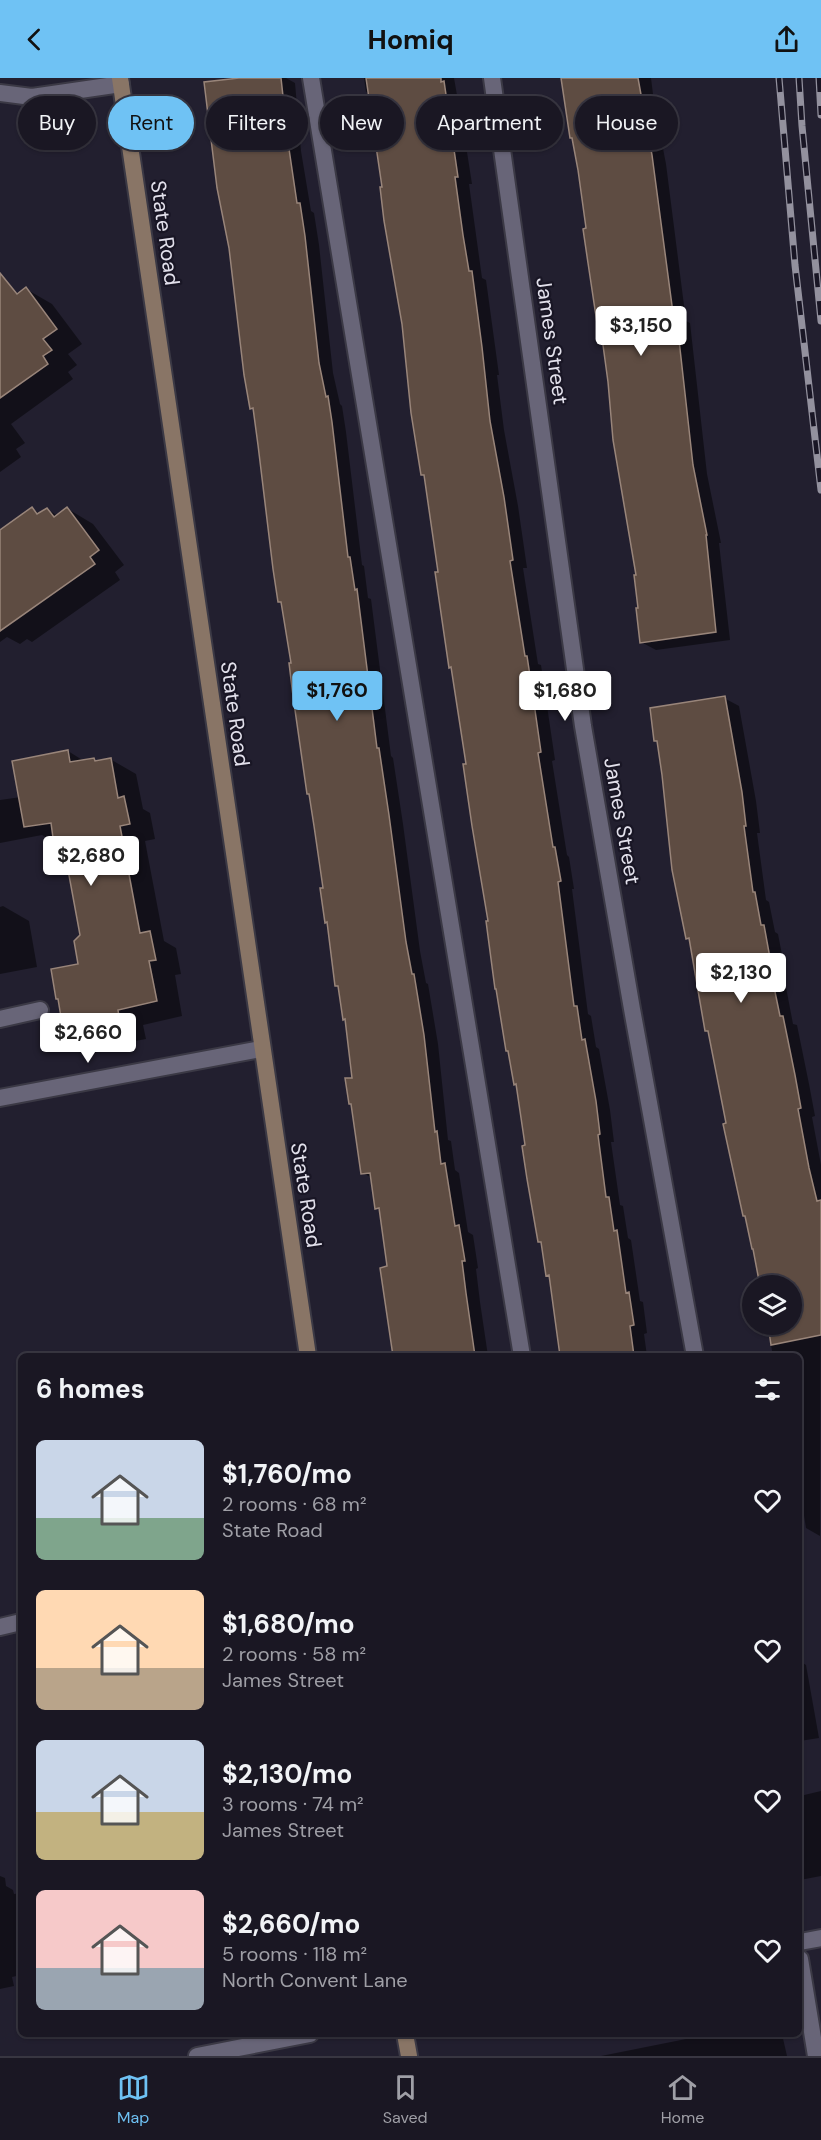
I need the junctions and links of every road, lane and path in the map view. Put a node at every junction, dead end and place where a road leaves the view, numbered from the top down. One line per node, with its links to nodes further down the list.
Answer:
1 (311, 78): 10 (street)
2 (492, 78): 11 (street, James Street)
3 (120, 81): 4 (street); 7 (main road, State Road)
4 (0, 93)
5 (40, 1010): 6 (street)
6 (0, 1019)
7 (261, 1049): 8 (street); 9 (main road, State Road)
8 (0, 1098)
9 (308, 1353)
10 (522, 1353)
11 (694, 1353)
12 (18, 1623): 13 (street)
13 (0, 1627)
14 (821, 1938): 15 (street)
15 (802, 1942)
16 (802, 1971): 21 (street)
17 (295, 2037): 19 (street)
18 (406, 2037): 20 (main road)
19 (197, 2056)
20 (409, 2056)
21 (816, 2056)

